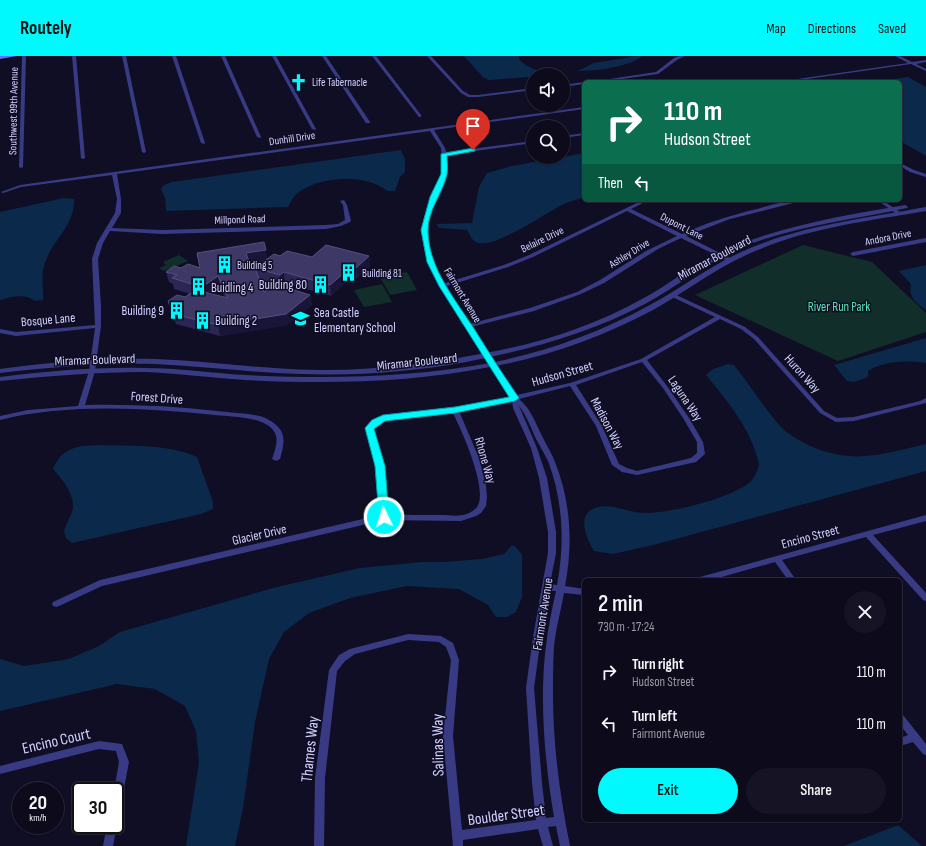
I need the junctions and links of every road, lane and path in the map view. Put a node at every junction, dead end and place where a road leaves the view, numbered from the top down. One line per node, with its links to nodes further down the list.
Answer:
1 (14, 56): 13 (main road)
2 (24, 56): 36 (street, Southwest 99th Avenue)
3 (74, 56): 34 (street)
4 (124, 56): 32 (street)
5 (174, 56): 30 (street)
6 (223, 56): 29 (street)
7 (274, 56): 25 (street)
8 (324, 56): 24 (street)
9 (374, 56): 23 (street)
10 (429, 56): 21 (street)
11 (683, 56): 17 (street)
12 (897, 56): 15 (street)
13 (0, 57)
14 (926, 61): 15 (street)
15 (912, 63): 16 (street); 18 (street)
16 (926, 70)
17 (606, 80)
18 (793, 80)
19 (582, 83): 20 (street)
20 (570, 85)
21 (526, 91)
22 (582, 108): 26 (street, Dunhill Drive)
23 (420, 116)
24 (368, 122)
25 (314, 129)
26 (431, 129): 33 (street, Fairmont Avenue); 37 (street, Dunhill Drive)
27 (582, 134): 28 (street)
28 (570, 136)
29 (259, 137)
30 (203, 143)
31 (526, 143): 33 (street)
32 (144, 152)
33 (444, 154): 55 (street, Fairmont Avenue)
34 (83, 158)
35 (902, 165): 38 (street)
36 (21, 167)
37 (114, 172): 39 (street, Dunhill Drive); 49 (street)
38 (926, 176)
39 (3, 192)
40 (342, 200): 49 (street, Millpond Road)
41 (643, 202): 45 (street, Belaire Drive)
42 (794, 202): 50 (street, Ashley Drive)
43 (882, 202): 46 (street)
44 (926, 203): 46 (street, Miramar Boulevard)
45 (627, 209): 50 (street, Dupont Lane); 55 (street, Belaire Drive)
46 (892, 209): 48 (street); 53 (street, Miramar Boulevard)
47 (926, 209): 48 (street, Miramar Boulevard)
48 (900, 214): 54 (street, Miramar Boulevard)
49 (110, 229): 58 (street)
50 (679, 236): 53 (street, Dupont Lane); 59 (street, Ashley Drive)
51 (926, 240): 52 (street, Andora Drive)
52 (853, 254)
53 (719, 255): 54 (street, Dupont Lane); 61 (street, Miramar Boulevard)
54 (730, 260): 56 (street, Miramar Boulevard)
55 (442, 286): 59 (street, Fairmont Avenue)
56 (672, 295): 57 (street, Huron Way); 63 (street, Miramar Boulevard)
57 (720, 317): 62 (street, Hudson Street); 69 (street, Huron Way)
58 (98, 326): 60 (street, Bosque Lane); 64 (street)
59 (467, 326): 61 (street, Fairmont Avenue)
60 (0, 331)
61 (487, 356): 63 (street, Fairmont Avenue); 64 (street, Miramar Boulevard)
62 (642, 360): 67 (street, Hudson Street); 74 (street, Laguna Way)
63 (492, 364): 64 (street, Miramar Boulevard); 68 (street, Fairmont Avenue)
64 (93, 367): 65 (street, Miramar Boulevard); 66 (street, Miramar Boulevard); 70 (street)
65 (0, 371)
66 (0, 379)
67 (572, 384): 68 (street, Hudson Street); 74 (street, Madison Way)
68 (515, 398): 71 (street, Hudson Street); 82 (street, Fairmont Avenue); 83 (street, Fairmont Avenue)
69 (926, 400)
70 (81, 407): 72 (street, Forest Drive); 73 (street, Forest Drive)
71 (455, 410): 75 (street, Rhone Way); 76 (street, Hudson Street)
72 (0, 418)
73 (276, 459)
74 (625, 470)
75 (473, 515): 76 (street, Glacier Drive)
76 (384, 517): 86 (street, Glacier Drive)
77 (926, 518): 78 (street, Encino Street)
78 (867, 534): 79 (street, Encino Street); 85 (street)
79 (777, 559): 80 (street, Encino Street); 81 (street)
80 (707, 578)
81 (791, 578)
82 (546, 587): 83 (street); 95 (street, Fairmont Avenue)
83 (561, 590): 84 (street); 94 (street, Fairmont Avenue)
84 (582, 592)
85 (926, 598)
86 (56, 604)
87 (450, 645): 97 (street, Salinas Way); 99 (street, Thames Way)
88 (902, 721): 89 (street)
89 (915, 737): 90 (street); 91 (street)
90 (902, 741)
91 (926, 751)
92 (0, 770): 93 (street, Encino Court)
93 (120, 782)
94 (559, 821): 95 (street, Boulder Street); 101 (street, Fairmont Avenue)
95 (542, 824): 97 (street, Boulder Street); 100 (street, Fairmont Avenue)
96 (110, 834): 98 (street)
97 (457, 841)
98 (108, 846)
99 (319, 846)
100 (548, 846)
101 (565, 846)

